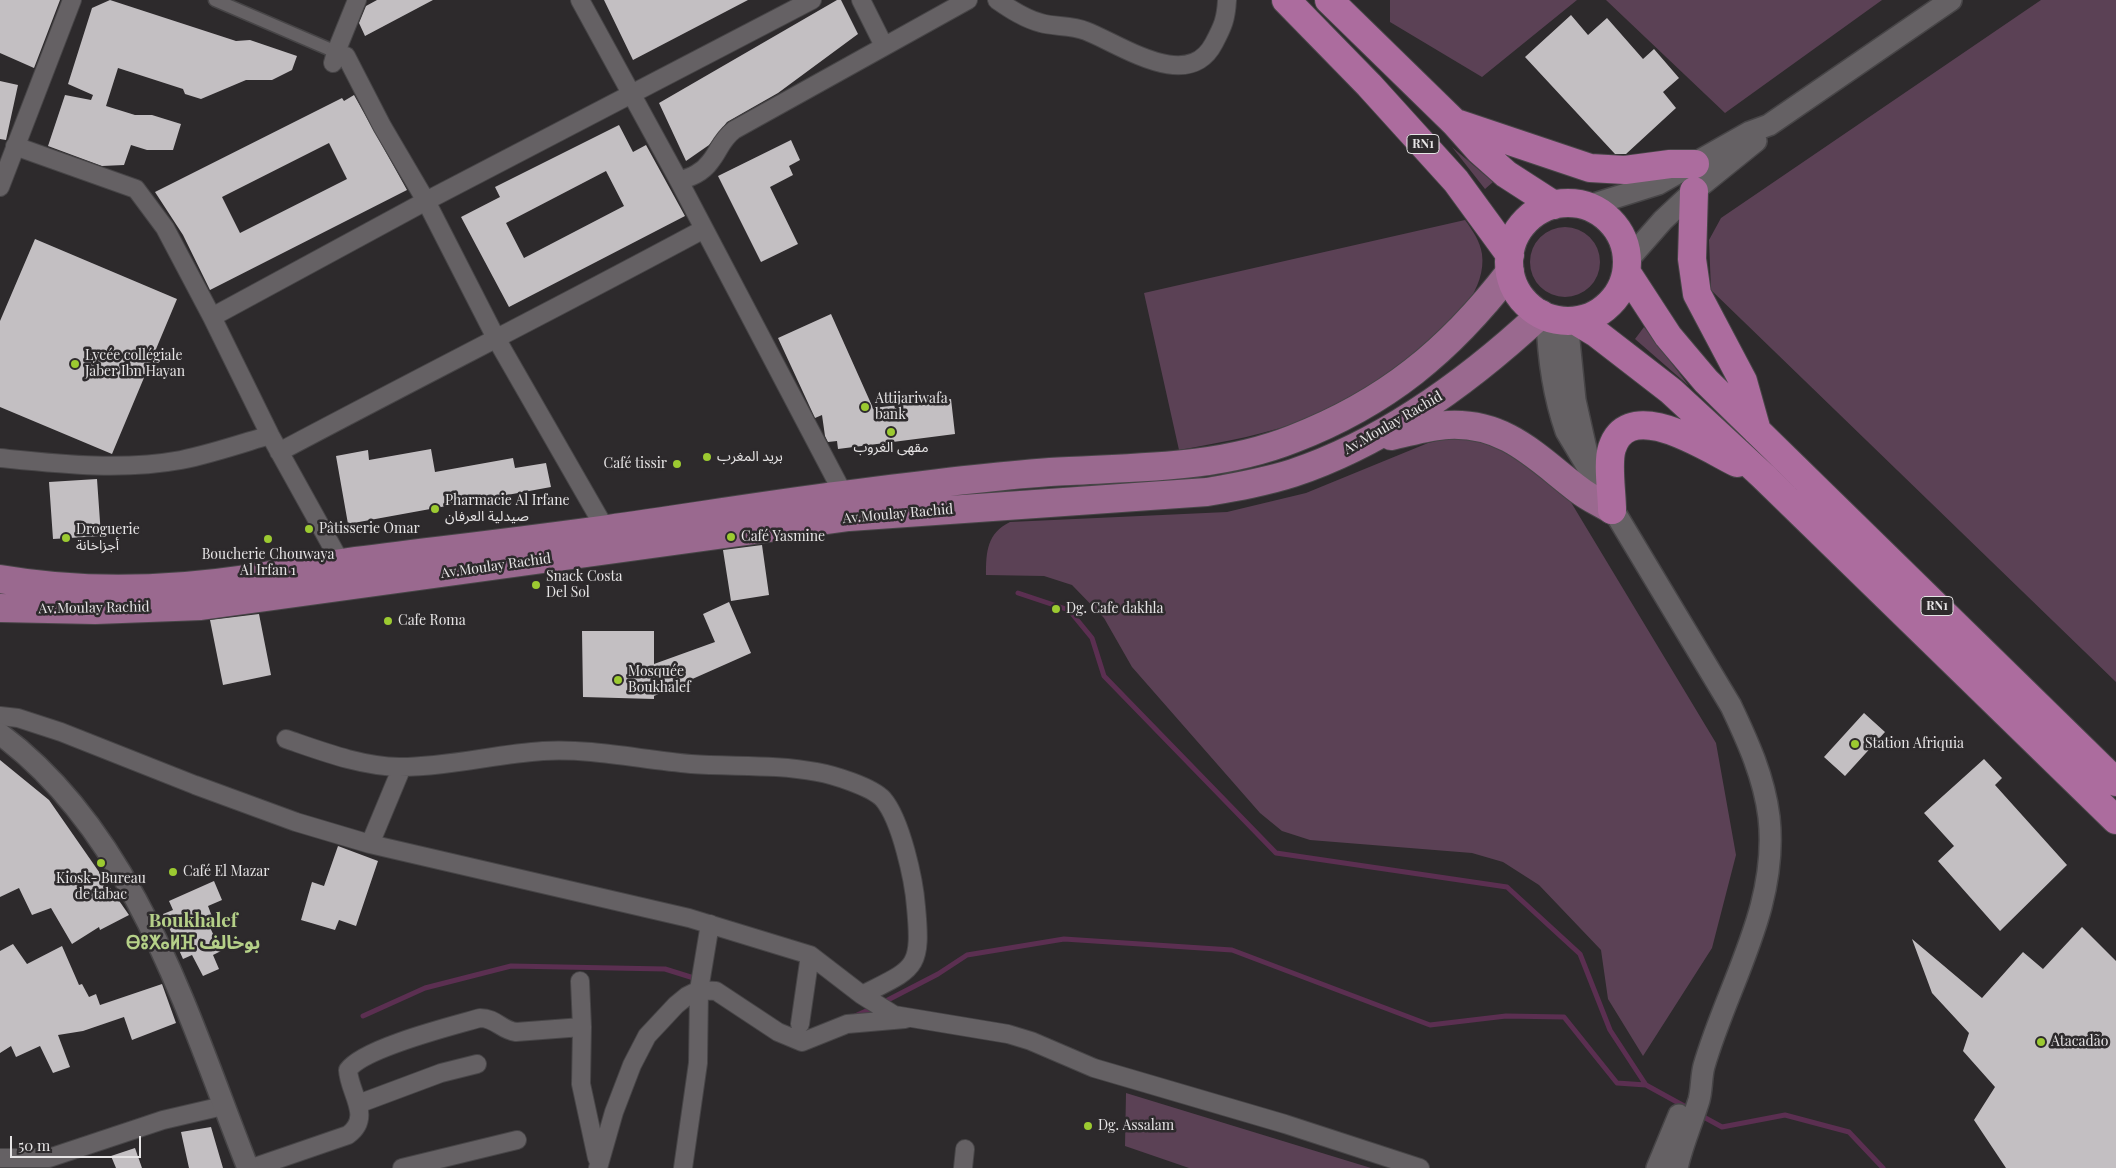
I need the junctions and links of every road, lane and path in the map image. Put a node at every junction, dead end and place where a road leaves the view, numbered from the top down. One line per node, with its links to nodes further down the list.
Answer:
1 (72, 0): 18 (street)
2 (215, 0): 14 (street)
3 (357, 0): 14 (street)
4 (580, 0): 15 (street)
5 (812, 0): 15 (street)
6 (861, 0): 13 (street)
7 (968, 0): 13 (street)
8 (997, 0): 9 (street)
9 (1228, 0)
10 (1286, 0): 27 (highway, RN1)
11 (1329, 0): 16 (highway, RN1)
12 (1951, 0): 17 (street)
13 (884, 46): 20 (street)
14 (338, 57): 23 (street)
15 (631, 94): 20 (street); 23 (street)
16 (1455, 123): 19 (highway); 24 (highway, RN1)
17 (1768, 125): 19 (street); 22 (street)
18 (16, 146): 21 (street); 29 (street)
19 (1695, 164): 25 (street)
20 (679, 181): 26 (street)
21 (0, 187)
22 (1694, 191): 28 (street); 32 (highway)
23 (426, 201): 29 (street); 31 (street)
24 (1554, 205): 25 (highway, RN1); 27 (highway, RN1)
25 (1588, 206): 28 (highway, RN1)
26 (704, 229): 31 (street); 38 (street)
27 (1510, 264): 30 (highway, RN1); 38 (main road, Av.Moulay Rachid)
28 (1627, 267): 30 (highway); 32 (highway, RN1)
29 (212, 317): 33 (street)
30 (1558, 319): 34 (main road, Av.Moulay Rachid); 37 (highway, RN1); 39 (street)
31 (497, 340): 35 (street); 40 (street)
32 (1757, 431): 48 (highway, RN1)
33 (270, 435): 35 (street); 36 (street)
34 (1368, 441): 38 (main road, Av.Moulay Rachid); 39 (main road)
35 (279, 452): 41 (street)
36 (0, 458)
37 (1763, 476): 39 (highway); 49 (highway, RN1)
38 (846, 506): 40 (main road, Av.Moulay Rachid); 43 (main road, Av.Moulay Rachid)
39 (1612, 510): 62 (street)
40 (606, 530): 41 (main road, Av.Moulay Rachid)
41 (341, 563): 42 (main road, Av.Moulay Rachid)
42 (0, 579)
43 (0, 608)
44 (0, 716): 50 (street)
45 (0, 734): 61 (street)
46 (286, 739): 47 (street)
47 (402, 767): 50 (street); 55 (street)
48 (2116, 782)
49 (2116, 820)
50 (370, 844): 51 (street)
51 (710, 924): 52 (street); 54 (street)
52 (810, 955): 55 (street); 57 (street)
53 (580, 981): 58 (street)
54 (699, 990): 56 (street); 66 (street); 70 (street)
55 (864, 996): 56 (street)
56 (913, 1018): 72 (street)
57 (800, 1024)
58 (582, 1027): 60 (street); 66 (street)
59 (477, 1064): 60 (street)
60 (358, 1104): 68 (street)
61 (223, 1106): 65 (street); 67 (street)
62 (1679, 1136): 73 (street); 74 (street)
63 (517, 1140): 69 (street)
64 (965, 1149): 71 (street)
65 (0, 1158)
66 (598, 1166)
67 (248, 1168)
68 (252, 1168)
69 (402, 1168)
70 (683, 1168)
71 (963, 1168)
72 (1420, 1168)
73 (1657, 1168)
74 (1677, 1168)

